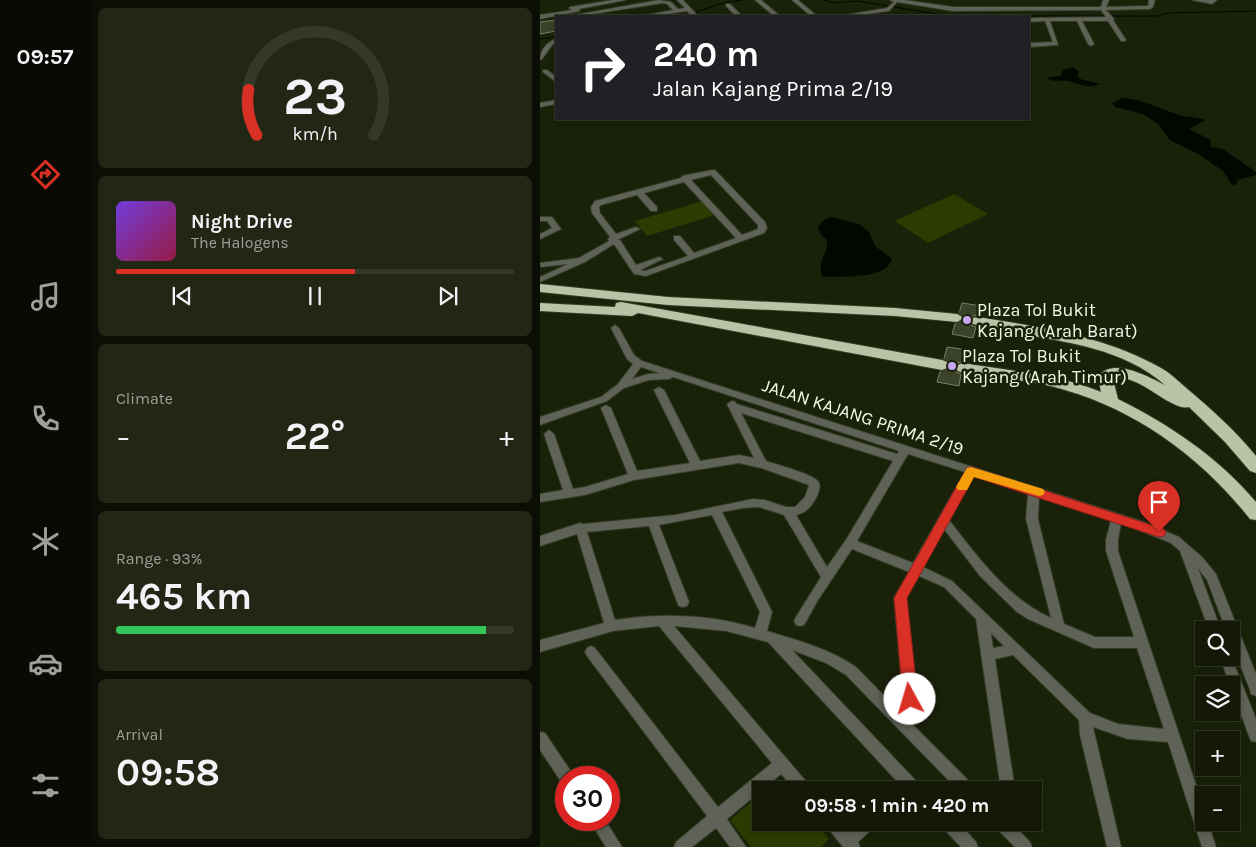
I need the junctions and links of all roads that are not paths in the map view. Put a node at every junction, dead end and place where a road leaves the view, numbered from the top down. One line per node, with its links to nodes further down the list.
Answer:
1 (599, 0): 20 (street)
2 (623, 0): 20 (street)
3 (642, 0): 20 (street)
4 (674, 0): 25 (street)
5 (680, 0): 25 (street)
6 (758, 0): 33 (street)
7 (795, 0): 34 (street)
8 (928, 0): 17 (street)
9 (1013, 0): 24 (street)
10 (1045, 0): 21 (street)
11 (1076, 0): 22 (street)
12 (1106, 0): 26 (street)
13 (1152, 0): 26 (street)
14 (1195, 0): 15 (street)
15 (1213, 1)
16 (980, 2): 23 (street)
17 (920, 4): 19 (street); 23 (street)
18 (728, 5): 32 (street)
19 (891, 5): 27 (street)
20 (577, 6): 25 (street); 28 (street)
21 (1041, 8): 22 (street); 24 (street)
22 (1073, 8): 26 (street)
23 (976, 9): 24 (street)
24 (1008, 9)
25 (682, 10): 29 (street); 30 (street); 31 (street)
26 (1108, 13): 37 (street); 38 (street)
27 (846, 14)
28 (540, 15)
29 (651, 15)
30 (687, 15)
31 (696, 15)
32 (738, 15)
33 (776, 15)
34 (813, 15)
35 (1030, 20): 36 (street)
36 (1047, 20): 37 (street); 41 (street)
37 (1079, 20): 40 (street)
38 (1123, 40)
39 (555, 41): 42 (street)
40 (1091, 44)
41 (1030, 45)
42 (540, 58)
43 (545, 71): 44 (street)
44 (555, 79)
45 (555, 102): 46 (street)
46 (540, 105)
47 (685, 178): 48 (street); 55 (street); 55 (street)
48 (638, 191): 49 (street); 54 (street)
49 (654, 209)
50 (540, 219): 52 (street)
51 (636, 229): 54 (street)
52 (540, 237)
53 (677, 238): 56 (street)
54 (616, 239): 57 (street); 60 (street)
55 (741, 239): 56 (street)
56 (693, 257): 60 (street)
57 (585, 259): 59 (street); 61 (street)
58 (659, 259): 60 (street)
59 (541, 265): 61 (street); 62 (street)
60 (635, 268)
61 (558, 272): 62 (street)
62 (541, 283): 66 (highway)
63 (540, 297): 65 (highway)
64 (540, 307): 65 (highway)
65 (664, 314): 70 (highway)
66 (957, 318)
67 (978, 321): 79 (highway)
68 (615, 328): 69 (street)
69 (639, 363): 72 (street, JALAN KAJANG PRIMA 2/19); 73 (street)
70 (942, 365)
71 (963, 368): 76 (highway)
72 (678, 376): 73 (street); 75 (street, JALAN KAJANG PRIMA 2/19)
73 (621, 386): 80 (street)
74 (659, 390): 84 (street)
75 (726, 392): 77 (street); 82 (street, JALAN KAJANG PRIMA 2/19)
76 (1111, 402): 79 (highway); 93 (highway)
77 (734, 407): 82 (street); 83 (street)
78 (606, 408): 87 (street)
79 (1212, 418): 85 (highway)
80 (540, 421)
81 (549, 434): 89 (street)
82 (902, 455): 86 (street, JALAN KAJANG PRIMA 2/19); 99 (street)
83 (762, 464): 84 (street); 92 (street)
84 (697, 466): 87 (street)
85 (1256, 467)
86 (971, 471): 88 (street, JALAN KAJANG PRIMA 2/19); 95 (street)
87 (634, 476): 89 (street)
88 (1034, 490): 94 (street, JALAN KAJANG PRIMA 2/19); 109 (street)
89 (569, 493): 90 (street)
90 (540, 498)
91 (716, 511): 92 (street); 96 (street); 110 (street)
92 (788, 512): 102 (street)
93 (1256, 514)
94 (1117, 517): 100 (street, JALAN KAJANG PRIMA 2/19); 111 (street)
95 (944, 521): 101 (street); 109 (street)
96 (653, 523): 97 (street); 103 (street)
97 (580, 527): 98 (street); 108 (street)
98 (540, 541)
99 (850, 543): 101 (street); 102 (street)
100 (1184, 548): 107 (street); 117 (street, JALAN KAJANG PRIMA 2/19)
101 (916, 570): 104 (street); 119 (street)
102 (827, 577): 106 (street)
103 (683, 602)
104 (982, 617): 113 (street); 115 (street)
105 (661, 620): 108 (street); 110 (street); 123 (street)
106 (800, 621)
107 (1212, 621)
108 (610, 626): 112 (street)
109 (1059, 627): 111 (street)
110 (765, 635): 119 (street); 126 (street)
111 (1143, 642): 120 (street)
112 (540, 646)
113 (1016, 649): 115 (street); 118 (street)
114 (591, 652): 129 (street)
115 (988, 655): 128 (street)
116 (1229, 666): 121 (street)
117 (1256, 690)
118 (1085, 717): 120 (street); 141 (street)
119 (900, 719): 127 (street)
120 (1173, 736): 142 (street)
121 (1256, 736)
122 (540, 738): 124 (street)
123 (782, 764): 125 (street); 129 (street)
124 (559, 766)
125 (796, 781)
126 (902, 781)
127 (959, 781)
128 (1007, 781)
129 (717, 818): 137 (street); 138 (street)
130 (604, 831): 136 (street)
131 (840, 831): 135 (street)
132 (862, 831): 135 (street)
133 (955, 831): 139 (street)
134 (1009, 831): 140 (street)
135 (851, 844)
136 (615, 847)
137 (681, 847)
138 (739, 847)
139 (970, 847)
140 (1025, 847)
141 (1114, 847)
142 (1209, 847)

